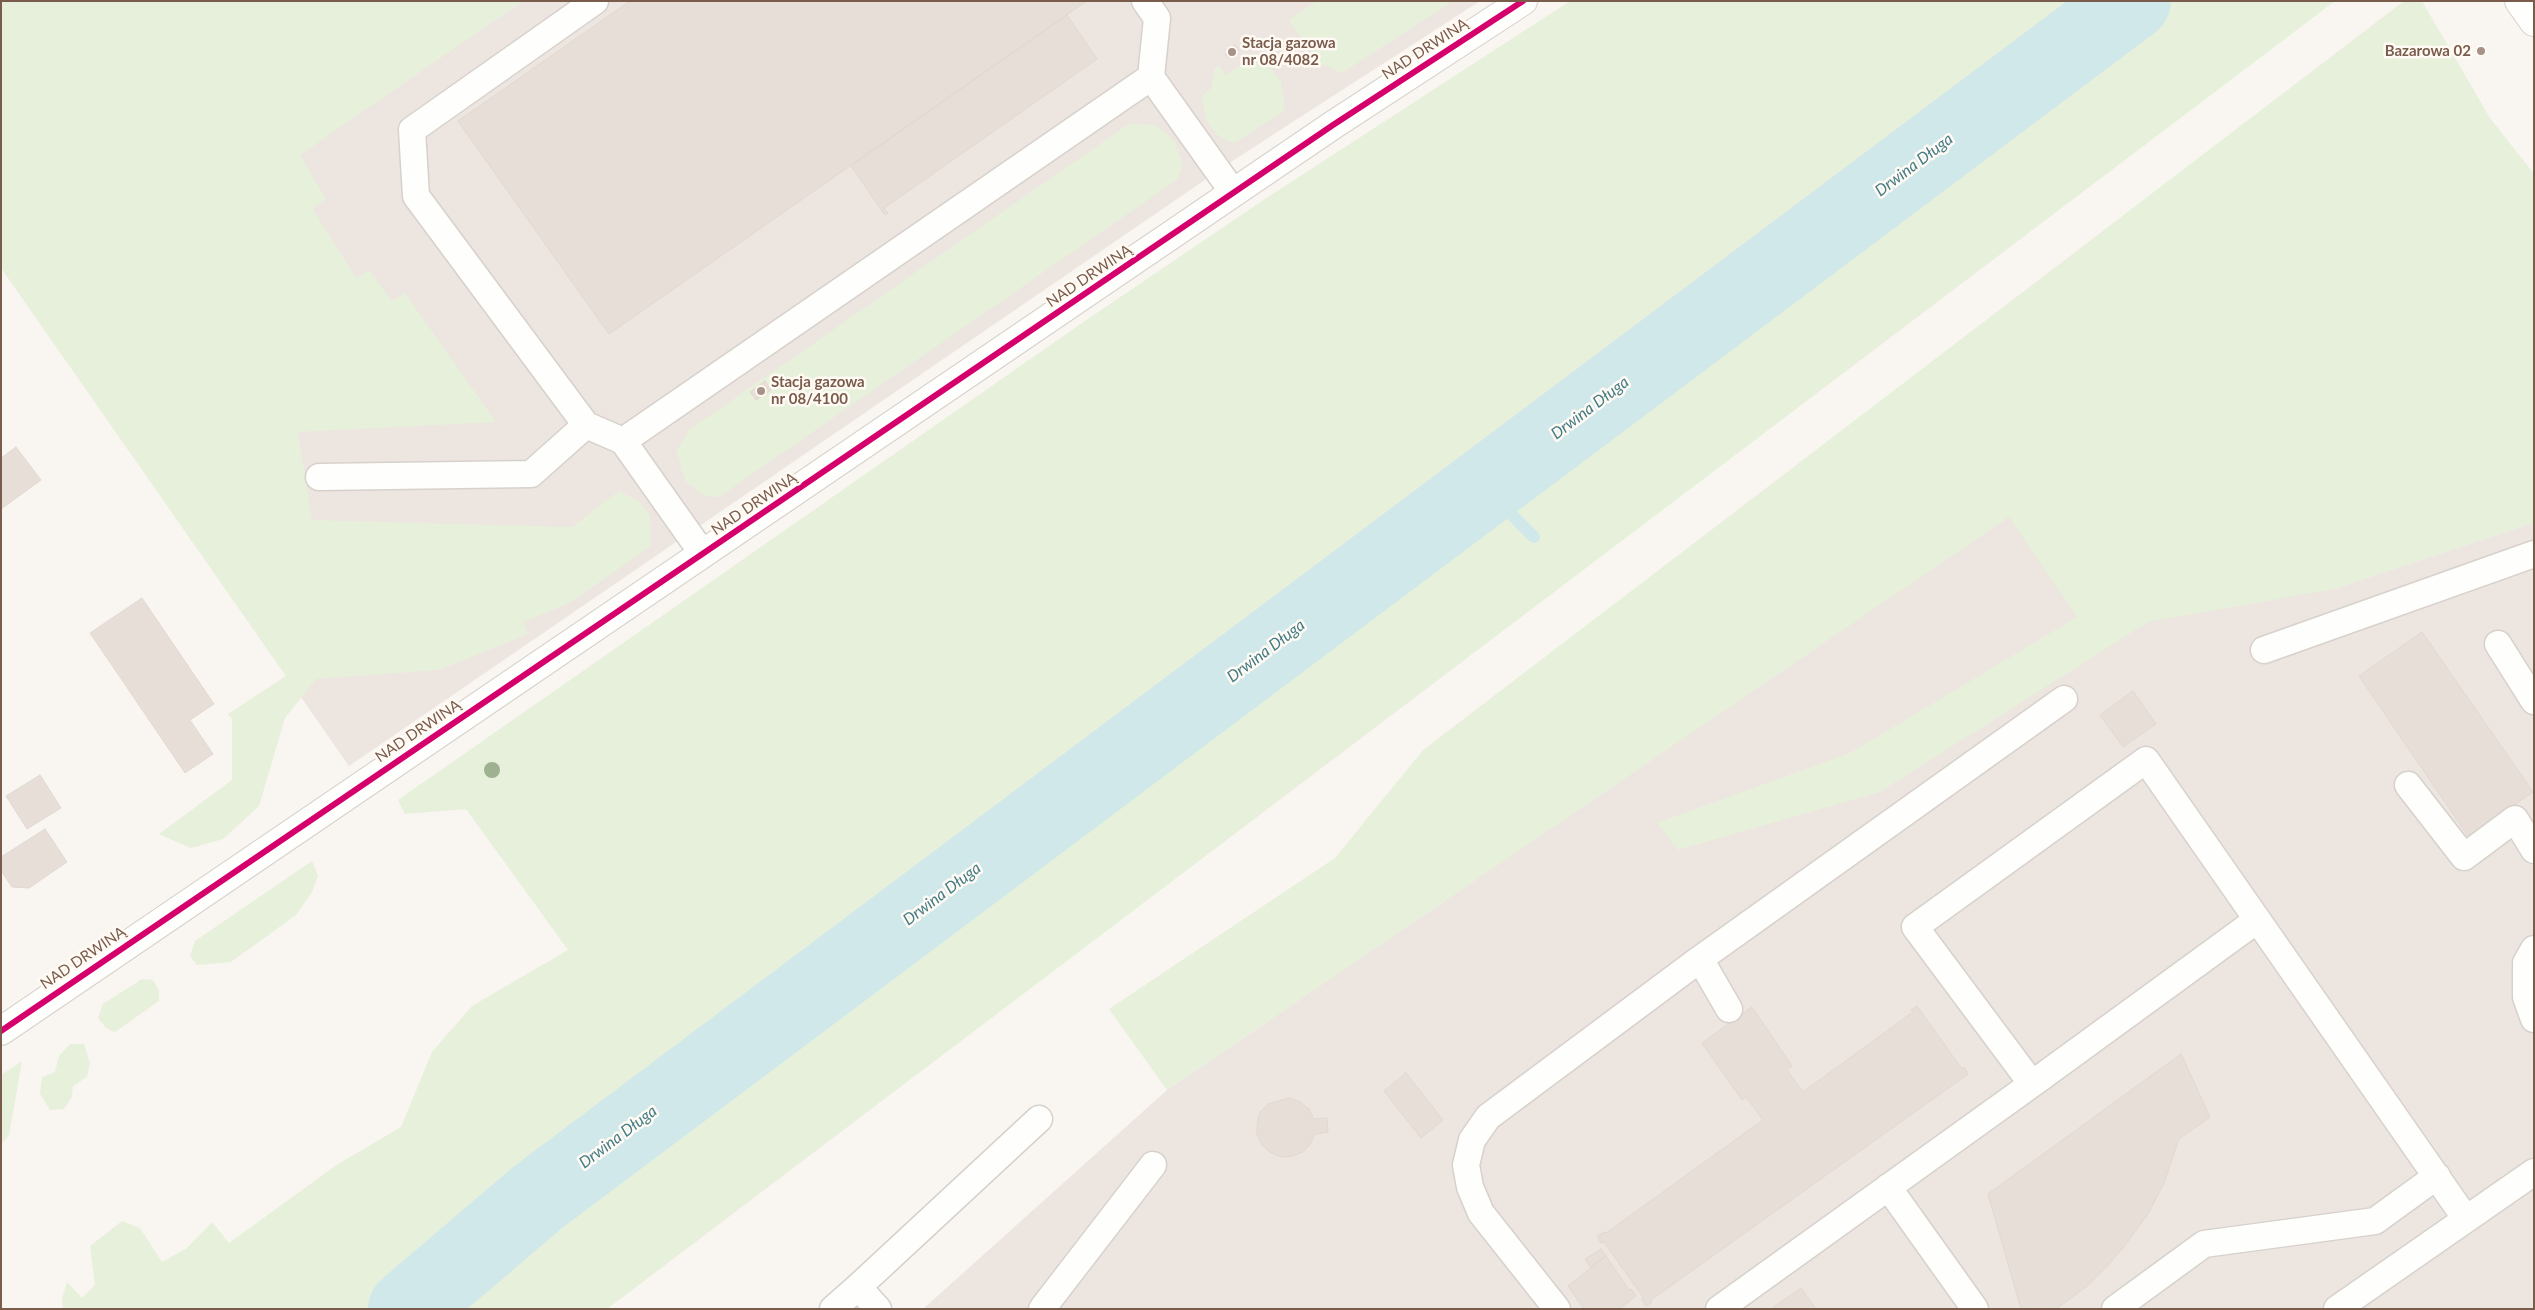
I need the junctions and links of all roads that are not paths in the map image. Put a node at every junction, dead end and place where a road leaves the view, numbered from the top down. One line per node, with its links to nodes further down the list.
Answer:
1 (595, 1): 8 (lane)
2 (1145, 1): 6 (lane)
3 (1523, 1): 7 (street, NAD DRWINĄ)
4 (2519, 1): 5 (street)
5 (2534, 22)
6 (1151, 77): 7 (lane); 9 (lane)
7 (1233, 192): 11 (street, NAD DRWINĄ)
8 (586, 425): 9 (lane); 10 (lane)
9 (623, 440): 11 (lane)
10 (319, 477)
11 (703, 554): 24 (street, NAD DRWINĄ)
12 (2534, 554): 14 (lane)
13 (2498, 644): 16 (lane)
14 (2264, 650)
15 (2064, 700): 21 (lane)
16 (2534, 701)
17 (2408, 784): 18 (lane)
18 (2534, 850)
19 (2257, 920): 25 (lane); 25 (lane); 29 (lane)
20 (2534, 950): 23 (lane)
21 (1700, 959): 22 (lane); 36 (lane)
22 (1729, 1009)
23 (2534, 1019)
24 (4, 1022)
25 (2032, 1084): 30 (lane)
26 (1039, 1118): 32 (lane)
27 (1153, 1165): 35 (lane)
28 (2534, 1172): 31 (lane)
29 (2437, 1176): 31 (lane); 39 (lane)
30 (1888, 1187): 37 (lane); 38 (lane)
31 (2466, 1219): 40 (lane)
32 (858, 1287): 33 (lane); 34 (lane)
33 (833, 1309)
34 (878, 1309)
35 (1042, 1309)
36 (1557, 1309)
37 (1719, 1309)
38 (1975, 1309)
39 (2115, 1309)
40 (2337, 1309)

